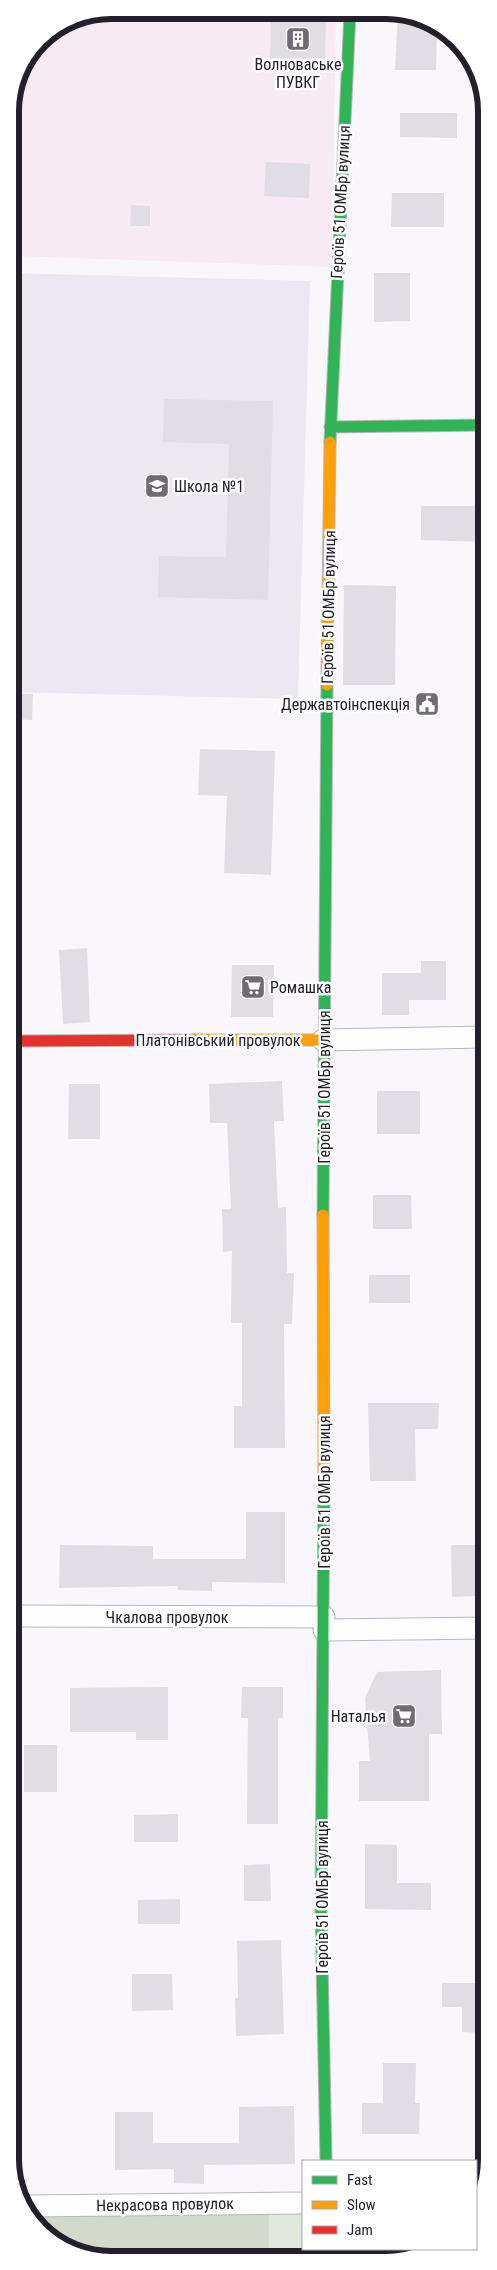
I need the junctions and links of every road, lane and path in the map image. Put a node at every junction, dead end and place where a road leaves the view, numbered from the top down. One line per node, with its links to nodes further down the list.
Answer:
1 (350, 19): 3 (street, Героїв 51 ОМБр вулиця)
2 (478, 425): 3 (street)
3 (330, 427): 5 (street, Героїв 51 ОМБр вулиця)
4 (478, 1037): 5 (street, Платонівський провулок)
5 (324, 1040): 6 (street, Платонівський провулок); 8 (street, Героїв 51 ОМБр вулиця)
6 (19, 1041)
7 (19, 1616): 8 (street, Чкалова провулок)
8 (324, 1624): 9 (street, Чкалова провулок); 10 (street, Героїв 51 ОМБр вулиця)
9 (478, 1628)
10 (326, 2160)
11 (302, 2203): 12 (street, Некрасова провулок)
12 (32, 2206)

